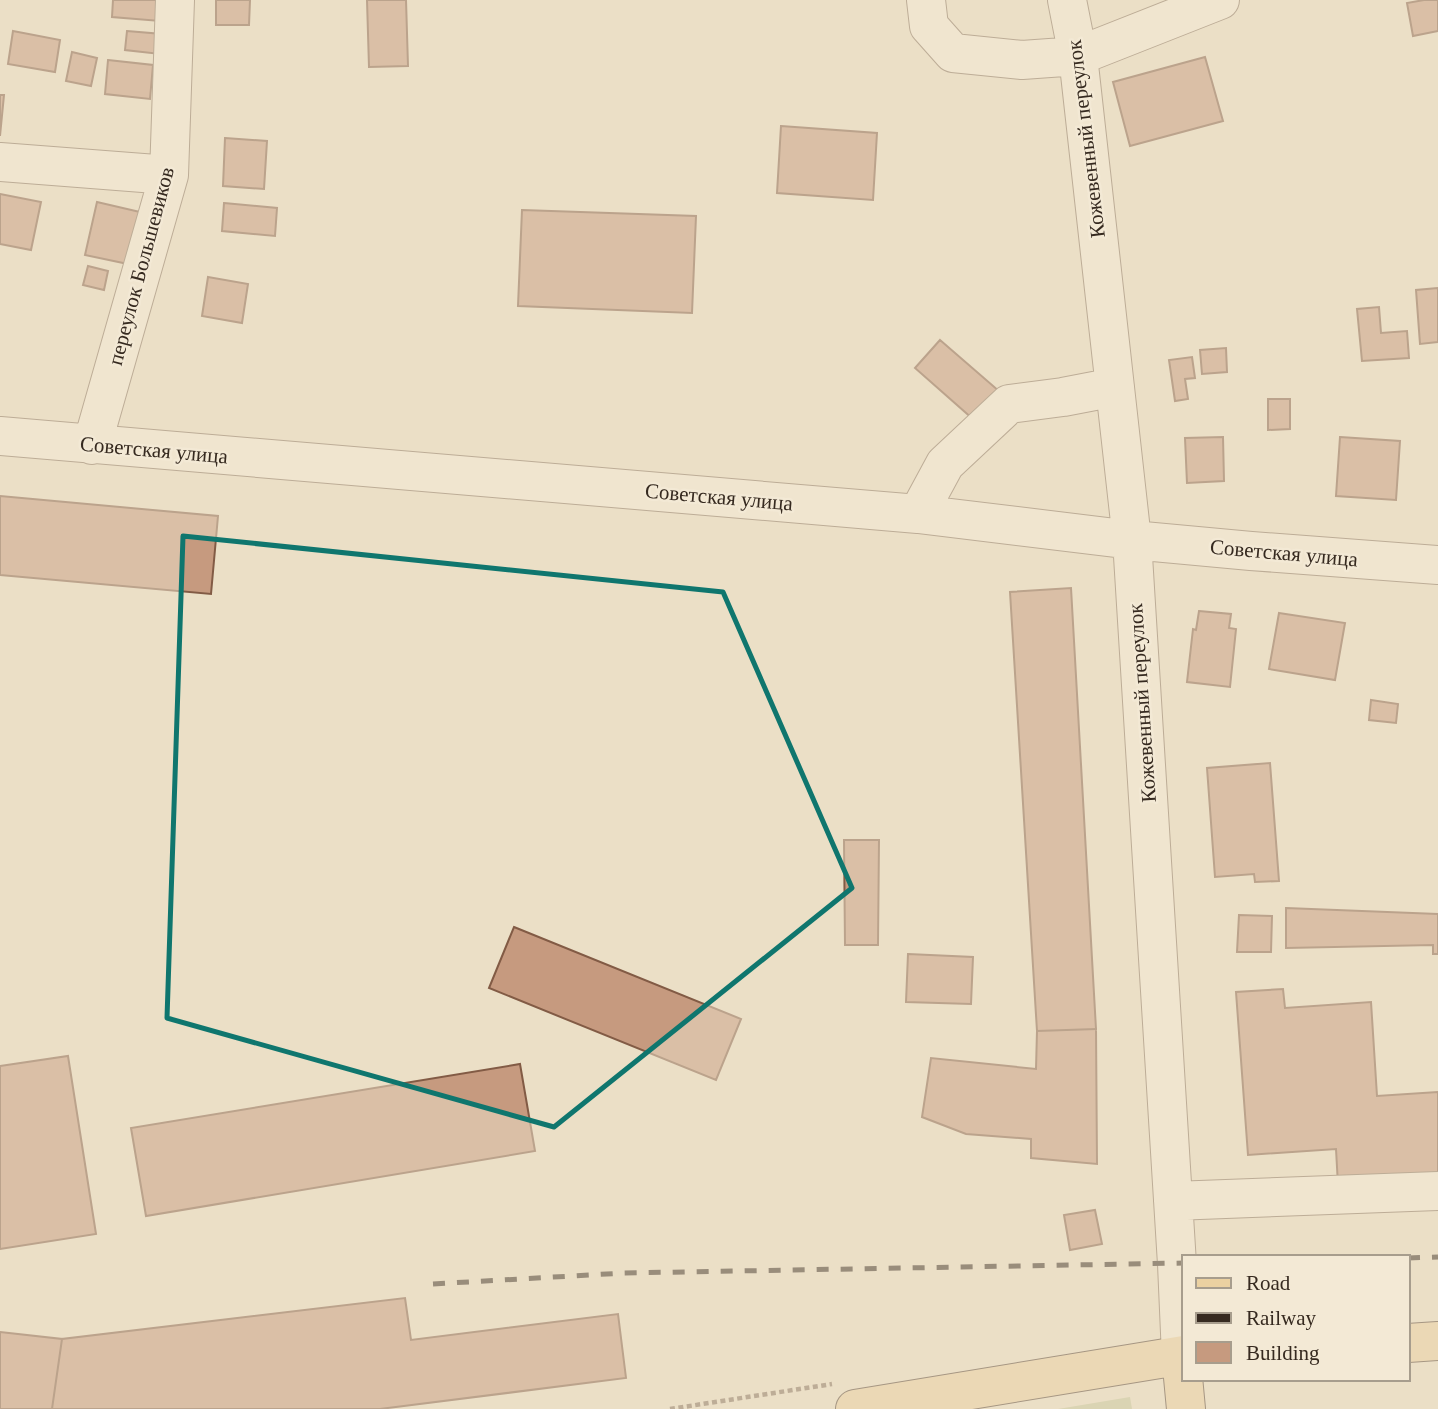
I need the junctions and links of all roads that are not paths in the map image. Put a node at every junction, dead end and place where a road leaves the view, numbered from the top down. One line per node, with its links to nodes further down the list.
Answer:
1 (174, 0): 7 (street, переулок Большевиков)
2 (926, 0): 5 (street)
3 (1067, 0): 5 (street, Кожевенный переулок)
4 (1220, 0): 5 (street)
5 (1077, 56): 8 (street, Кожевенный переулок)
6 (0, 162): 7 (street)
7 (169, 175): 10 (street, переулок Большевиков)
8 (1115, 387): 11 (street); 12 (street, Кожевенный переулок)
9 (0, 436): 10 (street, Советская улица)
10 (92, 445): 11 (street, Советская улица)
11 (918, 514): 12 (street, Советская улица)
12 (1132, 540): 13 (street, Советская улица); 15 (street, Кожевенный переулок)
13 (1438, 565)
14 (1438, 1191): 15 (street)
15 (1173, 1201): 16 (street, Кожевенный переулок)
16 (1182, 1340)
17 (1438, 1341): 18 (main road)
18 (1410, 1343)
19 (1182, 1355): 21 (main road)
20 (1184, 1381): 22 (main road, Кожевенный переулок)
21 (855, 1409)
22 (1186, 1409)

